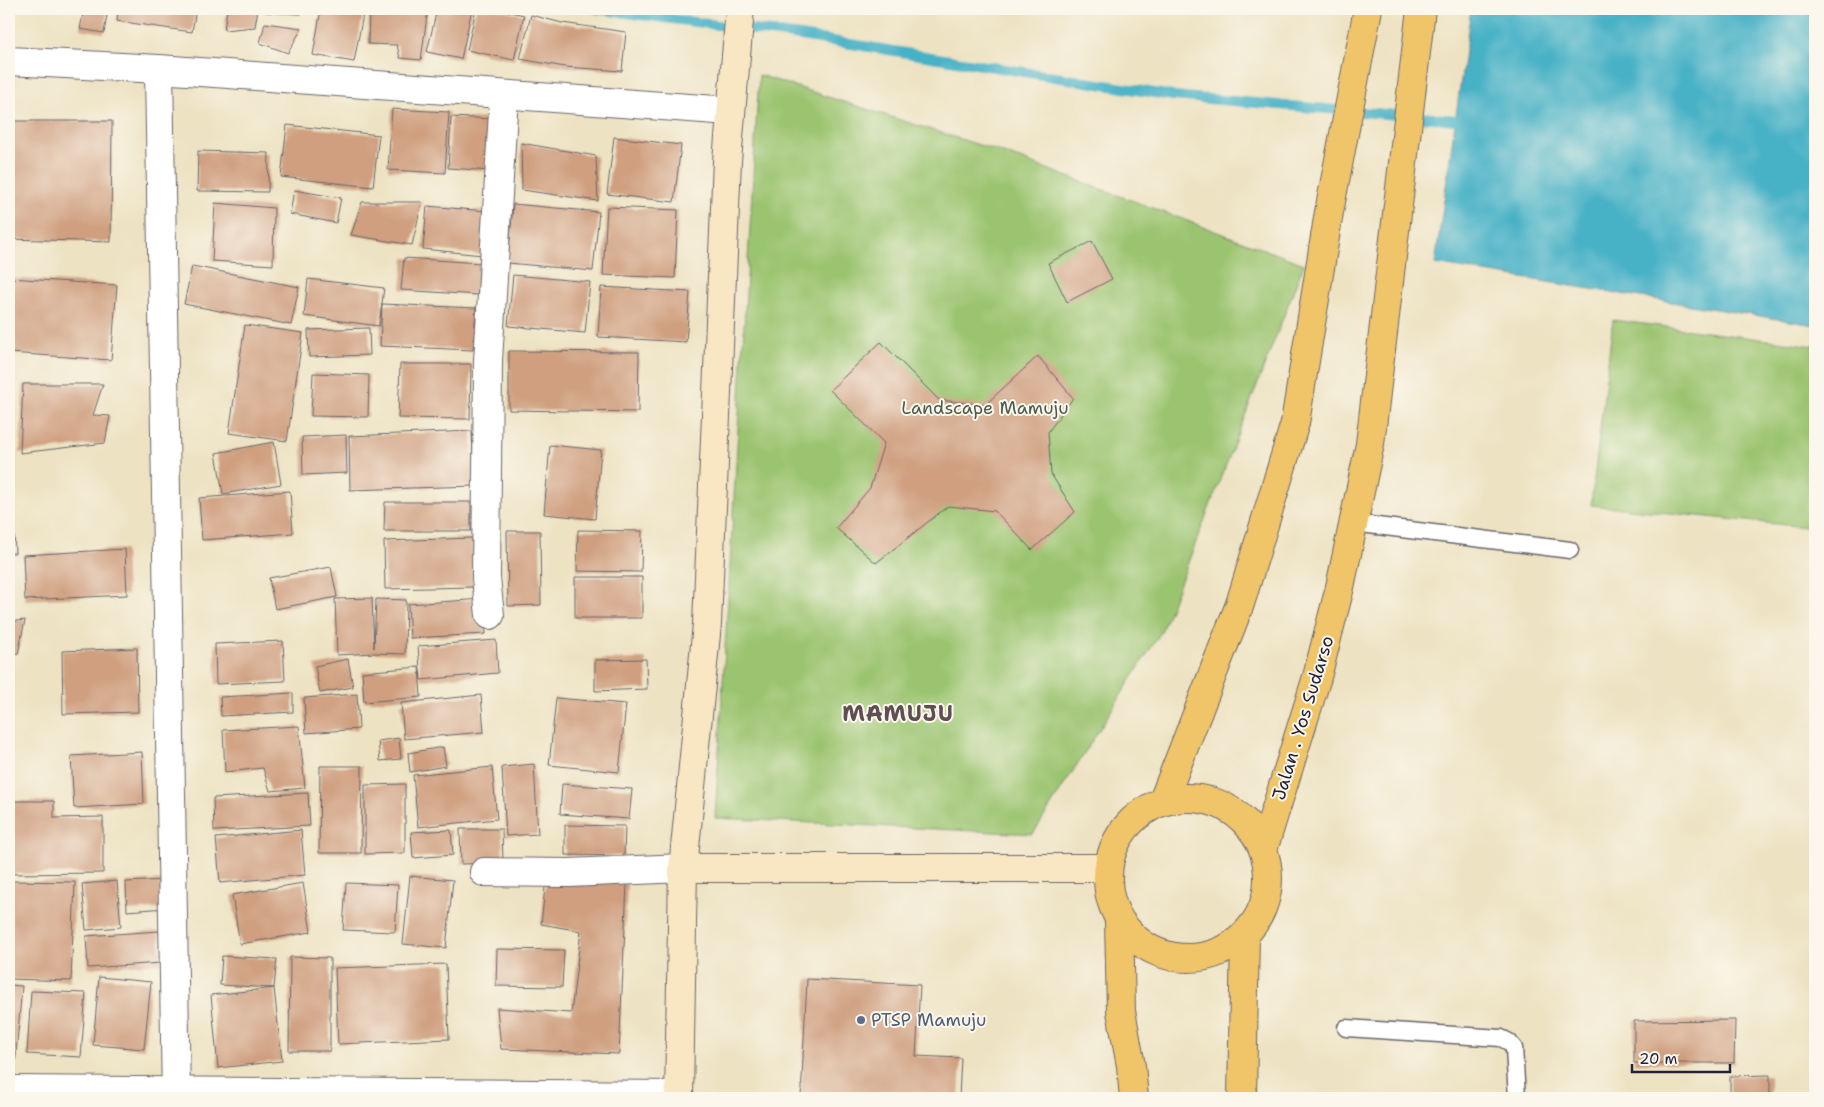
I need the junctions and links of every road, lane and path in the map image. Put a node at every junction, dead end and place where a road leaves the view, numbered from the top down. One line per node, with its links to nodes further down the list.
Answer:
1 (740, 9): 7 (main road)
2 (1368, 10): 11 (highway)
3 (1420, 14): 8 (highway, Jalan . Yos Sudarso)
4 (9, 61): 5 (street)
5 (159, 69): 6 (street); 20 (street)
6 (504, 95): 7 (street); 10 (street)
7 (730, 111): 13 (main road)
8 (1353, 523): 9 (lane); 12 (highway, Jalan . Yos Sudarso)
9 (1570, 550)
10 (490, 615)
11 (1163, 801): 12 (highway); 14 (highway)
12 (1264, 850): 17 (highway)
13 (683, 868): 14 (main road); 15 (street); 21 (main road)
14 (1108, 868): 16 (highway)
15 (484, 872)
16 (1119, 920): 17 (highway); 22 (highway)
17 (1245, 934): 23 (highway)
18 (1346, 1028): 24 (lane)
19 (9, 1090): 20 (street)
20 (176, 1095): 21 (street)
21 (679, 1096)
22 (1134, 1098)
23 (1242, 1098)
24 (1517, 1098)

